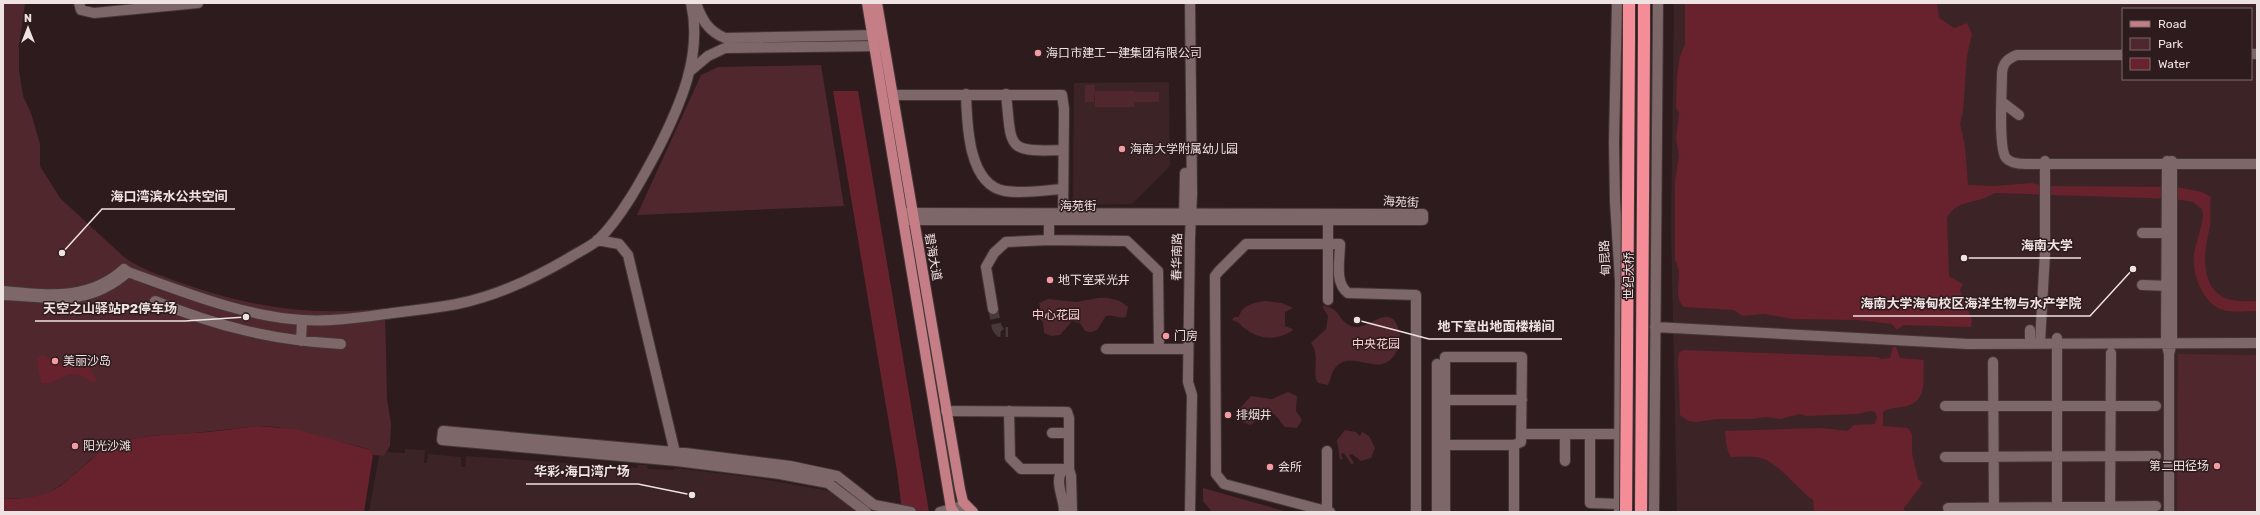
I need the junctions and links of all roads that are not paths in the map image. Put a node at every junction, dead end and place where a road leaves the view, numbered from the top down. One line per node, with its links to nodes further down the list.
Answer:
1 (79, 3): 13 (street)
2 (198, 3): 13 (street)
3 (691, 3): 18 (street)
4 (696, 3): 14 (street)
5 (867, 3): 14 (main road, 碧海大道)
6 (877, 3): 14 (main road, 碧海大道)
7 (1183, 3): 33 (street, 春华南路)
8 (1190, 3): 33 (street, 春华南路)
9 (1617, 3): 55 (street, 甸昆路)
10 (1629, 3): 99 (highway, 世纪大桥, bridge)
11 (1644, 3): 117 (highway, 世纪大桥, bridge)
12 (1658, 3): 54 (street)
13 (95, 8)
14 (878, 35): 15 (main road, 碧海大道)
15 (880, 46): 18 (street); 21 (main road, 碧海大道); 30 (main road, 碧海大道)
16 (2122, 55): 22 (street)
17 (2122, 58): 22 (street)
18 (689, 72): 37 (street)
19 (966, 94): 20 (street); 21 (street); 29 (street)
20 (1006, 94): 24 (street); 24 (street)
21 (893, 95): 30 (main road, 碧海大道)
22 (2003, 104): 23 (street); 26 (street)
23 (2019, 115)
24 (1063, 150): 29 (street)
25 (2257, 160): 27 (street)
26 (2045, 162): 27 (street); 60 (street)
27 (2169, 162): 28 (street); 36 (street)
28 (2257, 164)
29 (1063, 189): 32 (street)
30 (908, 216): 31 (street, 海苑街); 76 (main road, 碧海大道); 101 (main road, 碧海大道)
31 (1049, 217): 32 (street, 海苑街); 38 (street)
32 (1063, 217): 33 (street, 海苑街)
33 (1188, 217): 34 (street, 海苑街); 65 (street, 春华南路)
34 (1328, 217): 34 (street, 海苑街); 39 (street)
35 (2142, 233): 36 (street)
36 (2169, 233): 43 (street)
37 (597, 240): 52 (street); 87 (street)
38 (1049, 240): 40 (street); 64 (street)
39 (1328, 244): 49 (street); 112 (street); 113 (street)
40 (991, 256): 44 (street); 50 (street)
41 (128, 272): 45 (street); 46 (street); 47 (street)
42 (2142, 285): 43 (street)
43 (2169, 286): 57 (street)
44 (997, 290)
45 (3, 291)
46 (3, 295)
47 (195, 296): 51 (street); 52 (street)
48 (155, 300): 51 (street)
49 (1328, 300)
50 (993, 309)
51 (189, 314): 58 (street)
52 (302, 320): 58 (street)
53 (2030, 330): 60 (street)
54 (1655, 332): 55 (street); 60 (street); 118 (street)
55 (1619, 337): 82 (street, 甸昆路)
56 (2257, 338): 57 (street)
57 (2169, 340): 59 (street); 61 (street); 119 (street)
58 (301, 341): 62 (street)
59 (2057, 341): 60 (street); 73 (street)
60 (2037, 342)
61 (2257, 343)
62 (341, 344)
63 (1106, 349): 64 (street)
64 (1159, 349): 65 (street)
65 (1186, 349): 110 (street, 春华南路); 111 (street, 春华南路)
66 (2111, 353): 74 (street)
67 (1993, 362): 72 (street)
68 (1437, 364): 114 (street)
69 (1445, 400): 70 (street); 70 (street); 84 (street)
70 (1522, 400): 80 (street)
71 (1945, 406): 72 (street)
72 (1994, 406): 73 (street); 88 (street)
73 (2056, 406): 74 (street); 89 (street)
74 (2110, 406): 75 (street); 90 (street)
75 (2156, 406)
76 (946, 411): 77 (street); 102 (main road, 碧海大道)
77 (1009, 411): 79 (street); 94 (street)
78 (1052, 433): 79 (street)
79 (1069, 433): 94 (street)
80 (1523, 434): 81 (street); 85 (street)
81 (1564, 434): 83 (street); 93 (street)
82 (1619, 434): 83 (street); 99 (street, 甸昆路)
83 (1590, 435): 99 (street)
84 (1445, 445): 85 (street); 115 (street)
85 (1514, 445): 103 (street)
86 (1327, 451): 112 (street)
87 (673, 456): 87 (street); 105 (street); 106 (street)
88 (1994, 456): 89 (street); 92 (street); 98 (street)
89 (2057, 456): 90 (street); 104 (street)
90 (2110, 456): 91 (street); 100 (street)
91 (2156, 456)
92 (1945, 457)
93 (1565, 461)
94 (1069, 469): 95 (street)
95 (1066, 499): 108 (street); 109 (street)
96 (2156, 506): 100 (street)
97 (1948, 508): 98 (street)
98 (1994, 508): 104 (street)
99 (1621, 509)
100 (2110, 509): 104 (street)
101 (952, 510): 102 (street); 107 (street)
102 (971, 510)
103 (1514, 510): 116 (street)
104 (2057, 510)
105 (866, 512)
106 (911, 512)
107 (940, 512)
108 (1064, 512)
109 (1072, 512)
110 (1184, 512)
111 (1190, 512)
112 (1329, 512)
113 (1416, 512)
114 (1437, 512)
115 (1445, 512)
116 (1504, 512)
117 (1641, 512)
118 (1654, 512)
119 (2169, 512)

